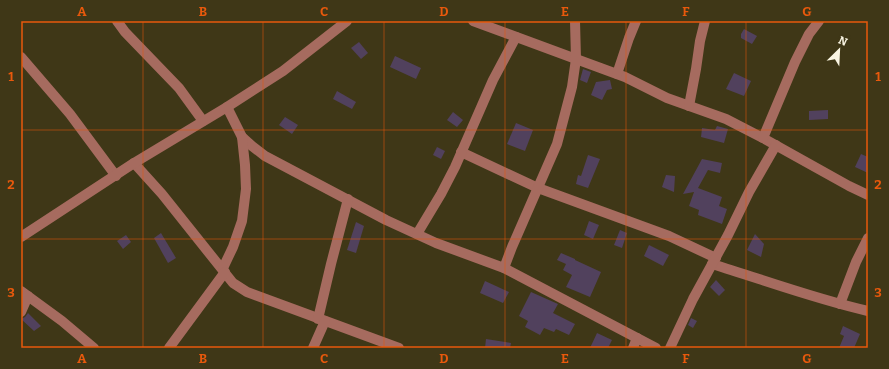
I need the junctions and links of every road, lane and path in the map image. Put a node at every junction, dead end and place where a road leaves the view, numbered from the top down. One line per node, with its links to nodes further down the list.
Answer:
1 (117, 21): 14 (street)
2 (347, 21): 13 (street)
3 (474, 21): 8 (street)
4 (575, 21): 10 (street)
5 (636, 21): 11 (street)
6 (705, 21): 12 (street)
7 (819, 21): 16 (street)
8 (516, 37): 10 (street); 18 (street)
9 (21, 57): 20 (street)
10 (576, 59): 11 (street); 21 (street)
11 (617, 74): 12 (street)
12 (689, 106): 16 (street)
13 (227, 107): 14 (street); 15 (street)
14 (203, 121): 19 (street)
15 (242, 138): 23 (street); 29 (street)
16 (763, 138): 17 (street)
17 (776, 145): 22 (street); 27 (street)
18 (461, 152): 21 (street); 24 (street)
19 (134, 164): 20 (street); 29 (street)
20 (116, 176): 25 (street)
21 (538, 188): 27 (street); 28 (street)
22 (868, 195)
23 (348, 199): 24 (street); 34 (street)
24 (418, 234): 28 (street)
25 (21, 237)
26 (868, 238): 31 (street)
27 (714, 261): 31 (street); 42 (street)
28 (504, 268): 35 (street)
29 (224, 270): 34 (street); 37 (street)
30 (25, 293): 33 (street); 36 (street)
31 (840, 304): 32 (street)
32 (868, 311)
33 (21, 312)
34 (322, 320): 38 (street); 39 (street)
35 (637, 338): 40 (street); 41 (street)
36 (94, 348)
37 (169, 348)
38 (313, 348)
39 (397, 348)
40 (633, 348)
41 (656, 348)
42 (670, 348)

